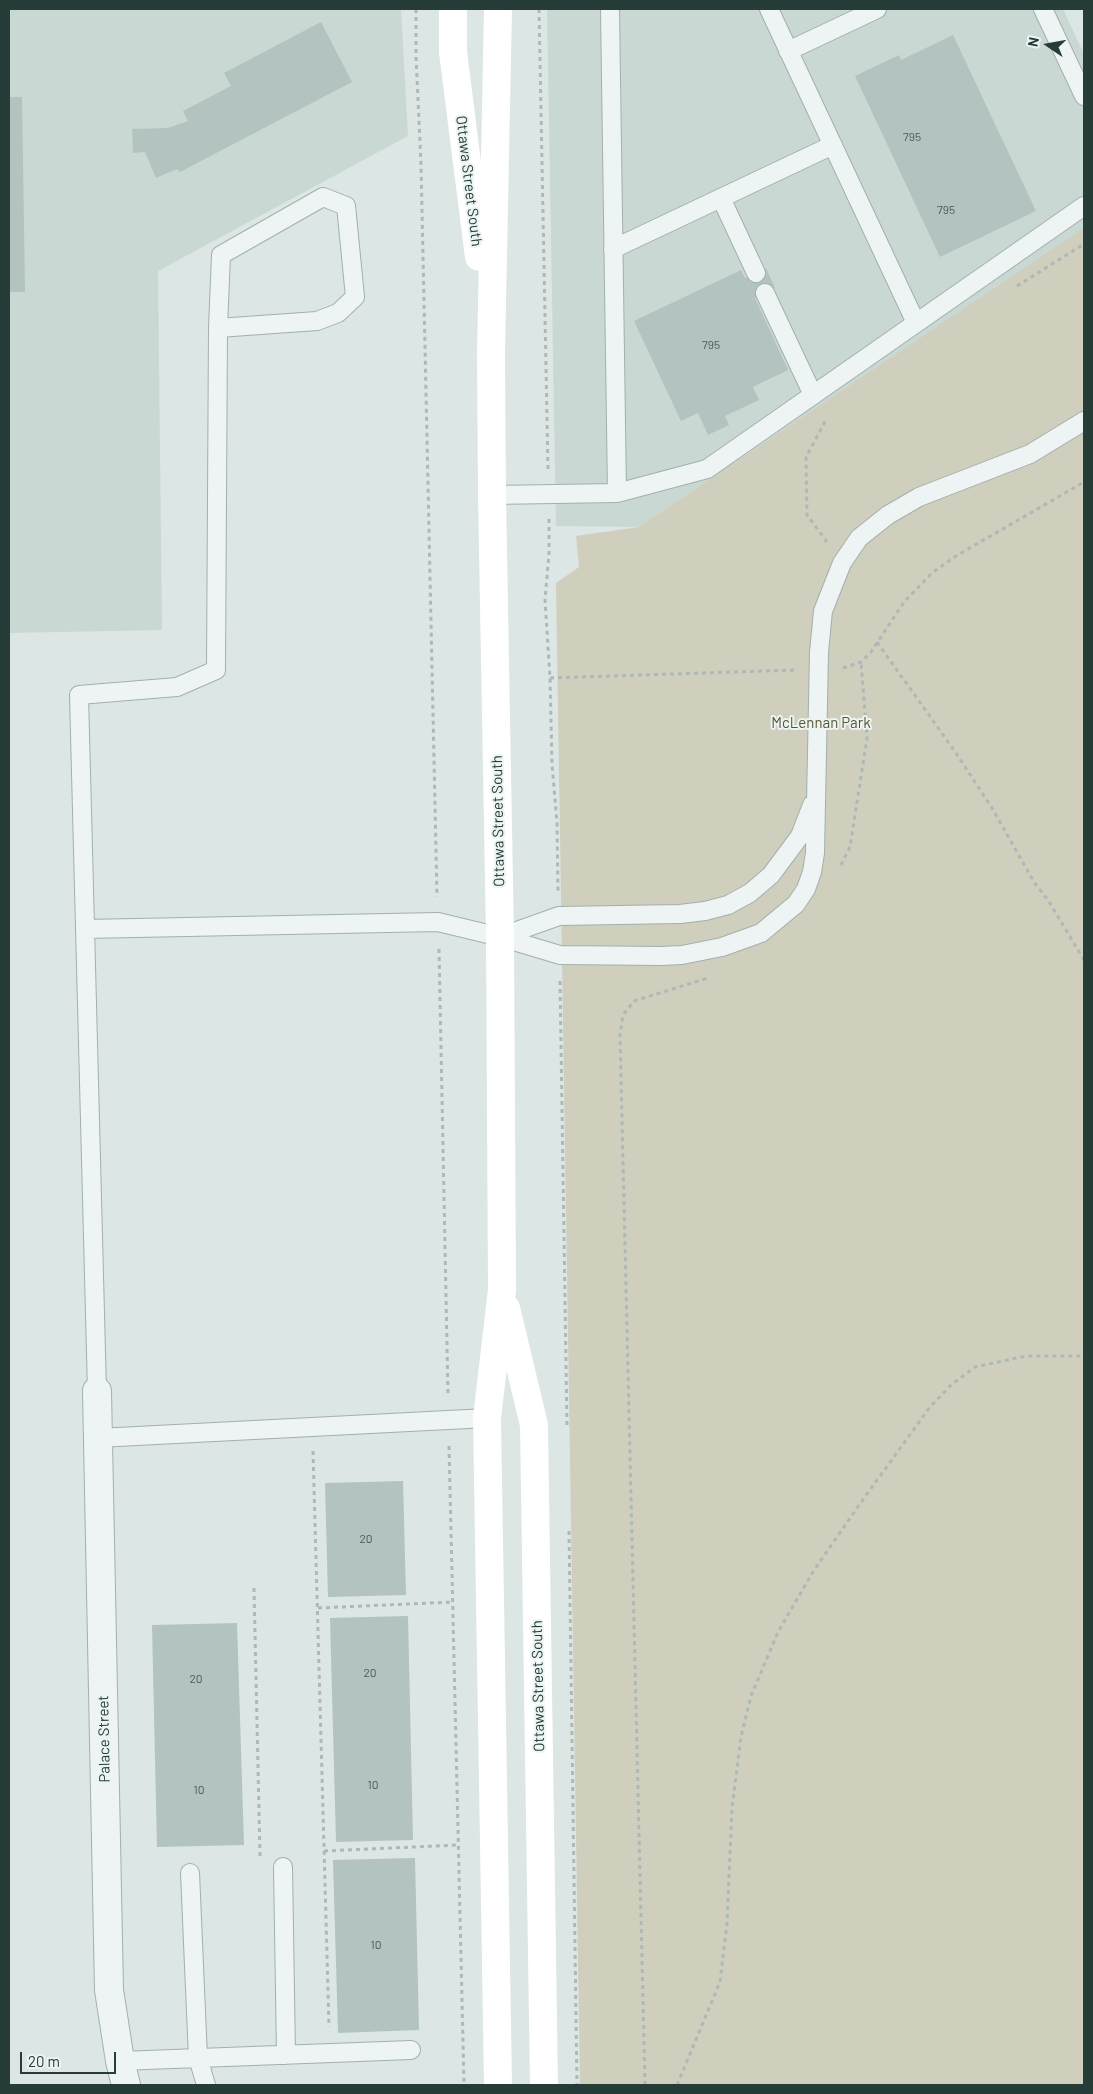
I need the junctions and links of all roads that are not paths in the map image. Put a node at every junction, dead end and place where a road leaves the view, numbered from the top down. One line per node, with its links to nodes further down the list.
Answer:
1 (453, 9): 17 (main road, Ottawa Street South)
2 (498, 9): 17 (main road, Ottawa Street South)
3 (610, 9): 12 (lane)
4 (768, 9): 7 (lane)
5 (877, 9): 7 (lane)
6 (1043, 9): 8 (lane)
7 (788, 51): 9 (lane)
8 (1084, 96)
9 (833, 145): 10 (lane); 15 (lane)
10 (720, 198): 12 (lane); 13 (lane)
11 (1084, 206): 15 (lane)
12 (613, 248): 20 (lane)
13 (756, 273)
14 (765, 293): 18 (lane)
15 (916, 323): 18 (lane)
16 (218, 328): 16 (lane); 23 (lane)
17 (491, 353): 21 (main road, Ottawa Street South)
18 (813, 395): 20 (lane)
19 (1084, 421): 22 (lane)
20 (617, 493): 21 (lane)
21 (492, 495): 24 (main road, Ottawa Street South)
22 (816, 790): 24 (lane); 24 (lane)
23 (85, 928): 24 (lane); 26 (lane)
24 (500, 937): 25 (main road, Ottawa Street South)
25 (502, 1290): 27 (main road, Ottawa Street South); 37 (main road, Ottawa Street South)
26 (97, 1391): 28 (street, Palace Street)
27 (487, 1418): 28 (lane); 36 (main road, Ottawa Street South)
28 (98, 1438): 34 (street, Palace Street)
29 (283, 1867): 32 (lane)
30 (190, 1873): 33 (lane)
31 (411, 2050): 32 (lane)
32 (286, 2055): 33 (lane)
33 (198, 2058): 34 (lane); 35 (lane)
34 (123, 2073)
35 (206, 2085)
36 (498, 2085)
37 (544, 2085)

